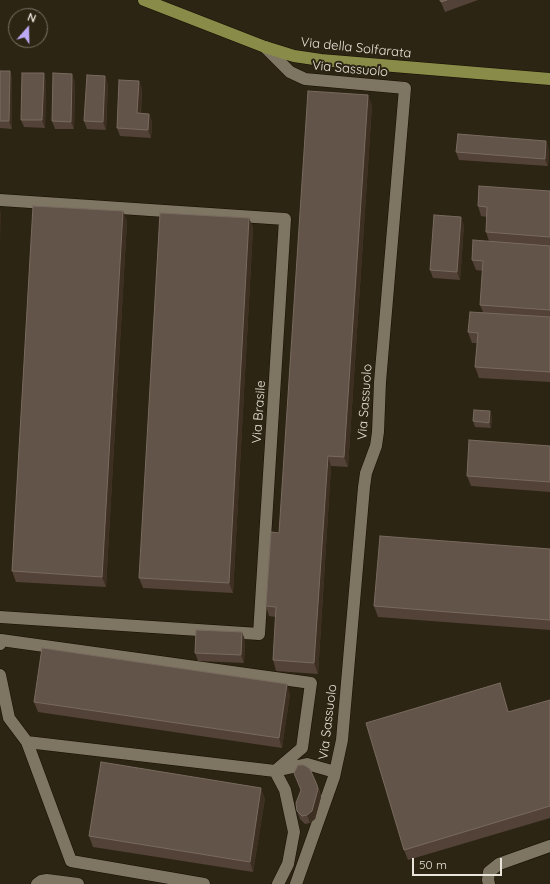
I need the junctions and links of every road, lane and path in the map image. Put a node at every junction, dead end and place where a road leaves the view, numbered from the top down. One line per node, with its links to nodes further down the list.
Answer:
1 (144, 0): 2 (main road, Via della Solfarata)
2 (265, 48): 3 (main road, Via della Solfarata); 10 (street, Via Sassuolo)
3 (550, 79)
4 (0, 200): 5 (street, Via Brasile)
5 (0, 617)
6 (0, 644): 9 (street)
7 (0, 675): 8 (street)
8 (27, 742): 9 (street); 14 (street)
9 (275, 770): 10 (street); 15 (street)
10 (336, 772): 16 (street, Via Sassuolo)
11 (550, 846): 17 (street)
12 (37, 884): 13 (street)
13 (78, 884)
14 (204, 884)
15 (278, 884)
16 (296, 884)
17 (489, 884)

